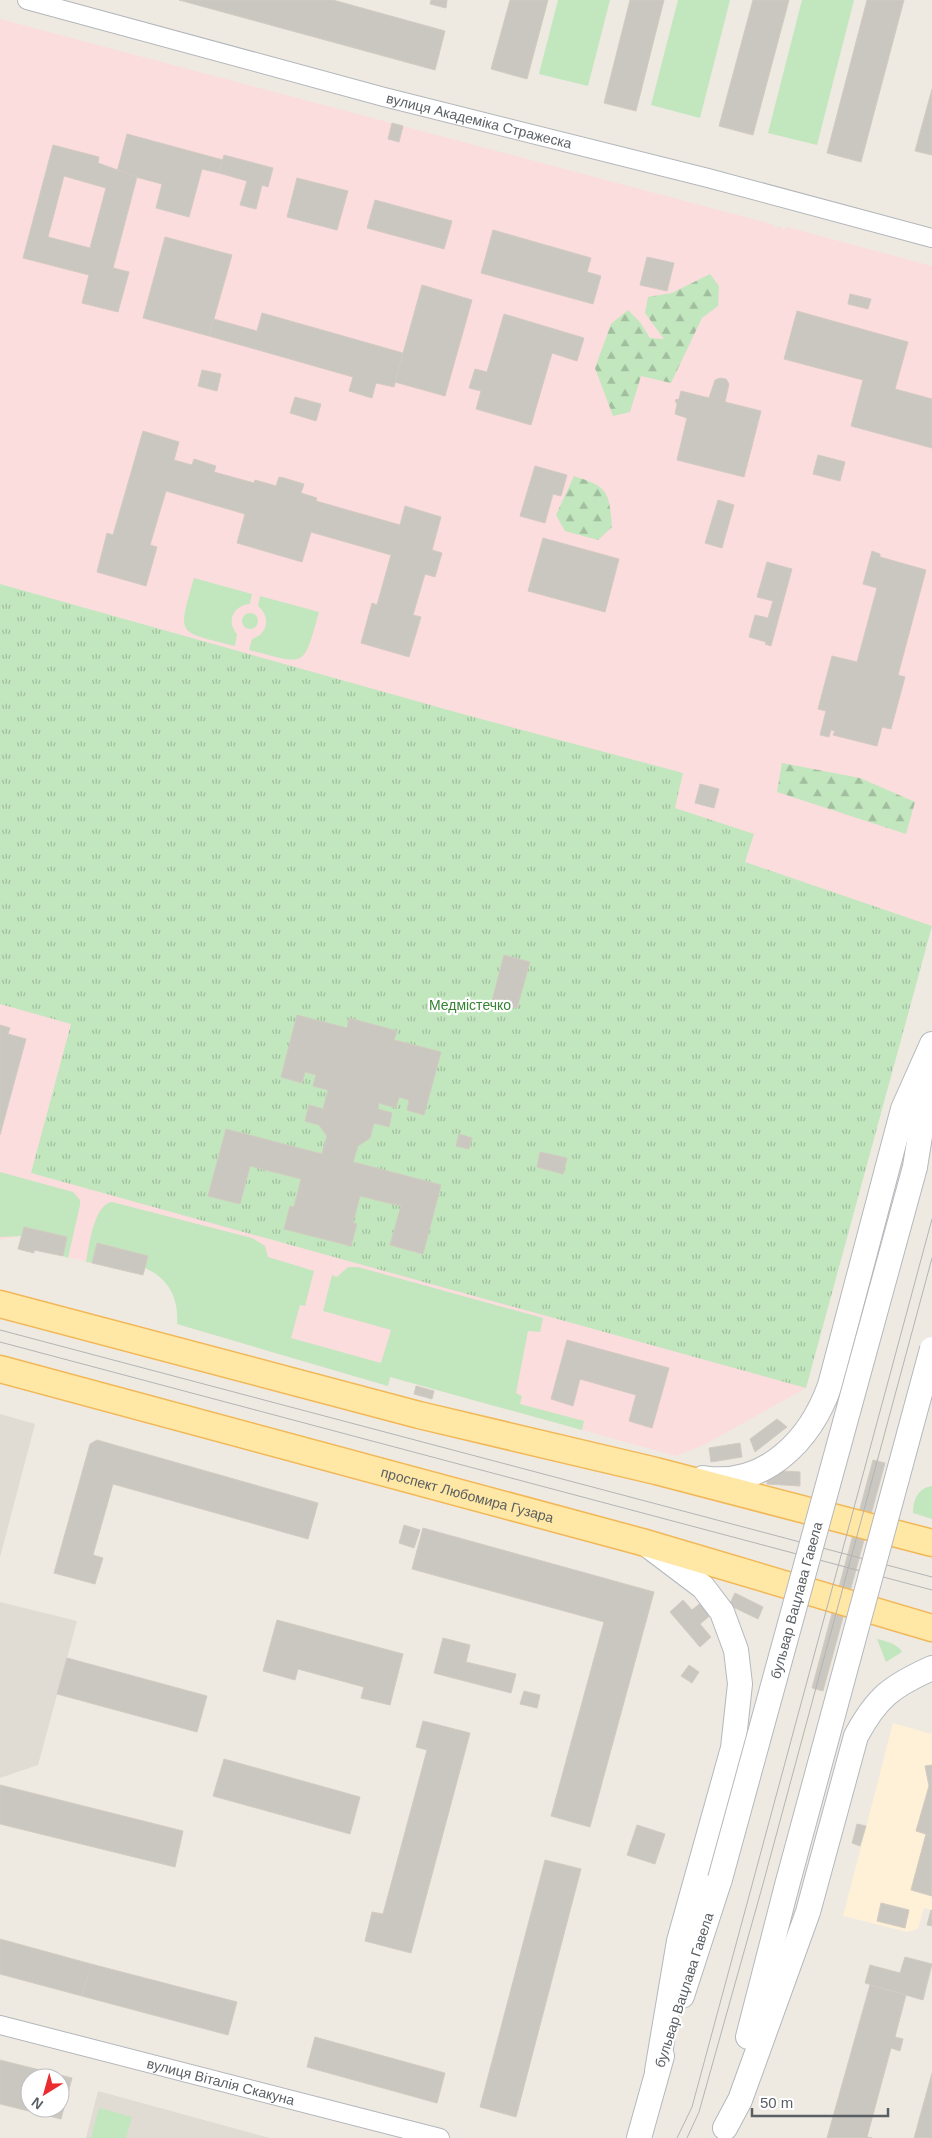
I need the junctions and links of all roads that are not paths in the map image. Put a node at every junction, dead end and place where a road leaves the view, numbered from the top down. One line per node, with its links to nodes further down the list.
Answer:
1 (27, 0): 2 (street, вулиця Академіка Стражеска)
2 (932, 238)
3 (932, 1044): 8 (main road)
4 (932, 1058): 14 (main road, бульвар Вацлава Гавела, bridge)
5 (0, 1304): 8 (main road)
6 (932, 1349): 15 (main road, bridge)
7 (0, 1368): 9 (main road, проспект Любомира Гузара)
8 (656, 1471): 10 (main road)
9 (642, 1542): 11 (main road, проспект Любомира Гузара); 14 (main road)
10 (932, 1543)
11 (932, 1628)
12 (932, 1668): 15 (main road)
13 (0, 2025): 16 (street, вулиця Віталія Скакуна)
14 (657, 2071): 17 (main road, бульвар Вацлава Гавела)
15 (724, 2133)
16 (440, 2138)
17 (640, 2138)

